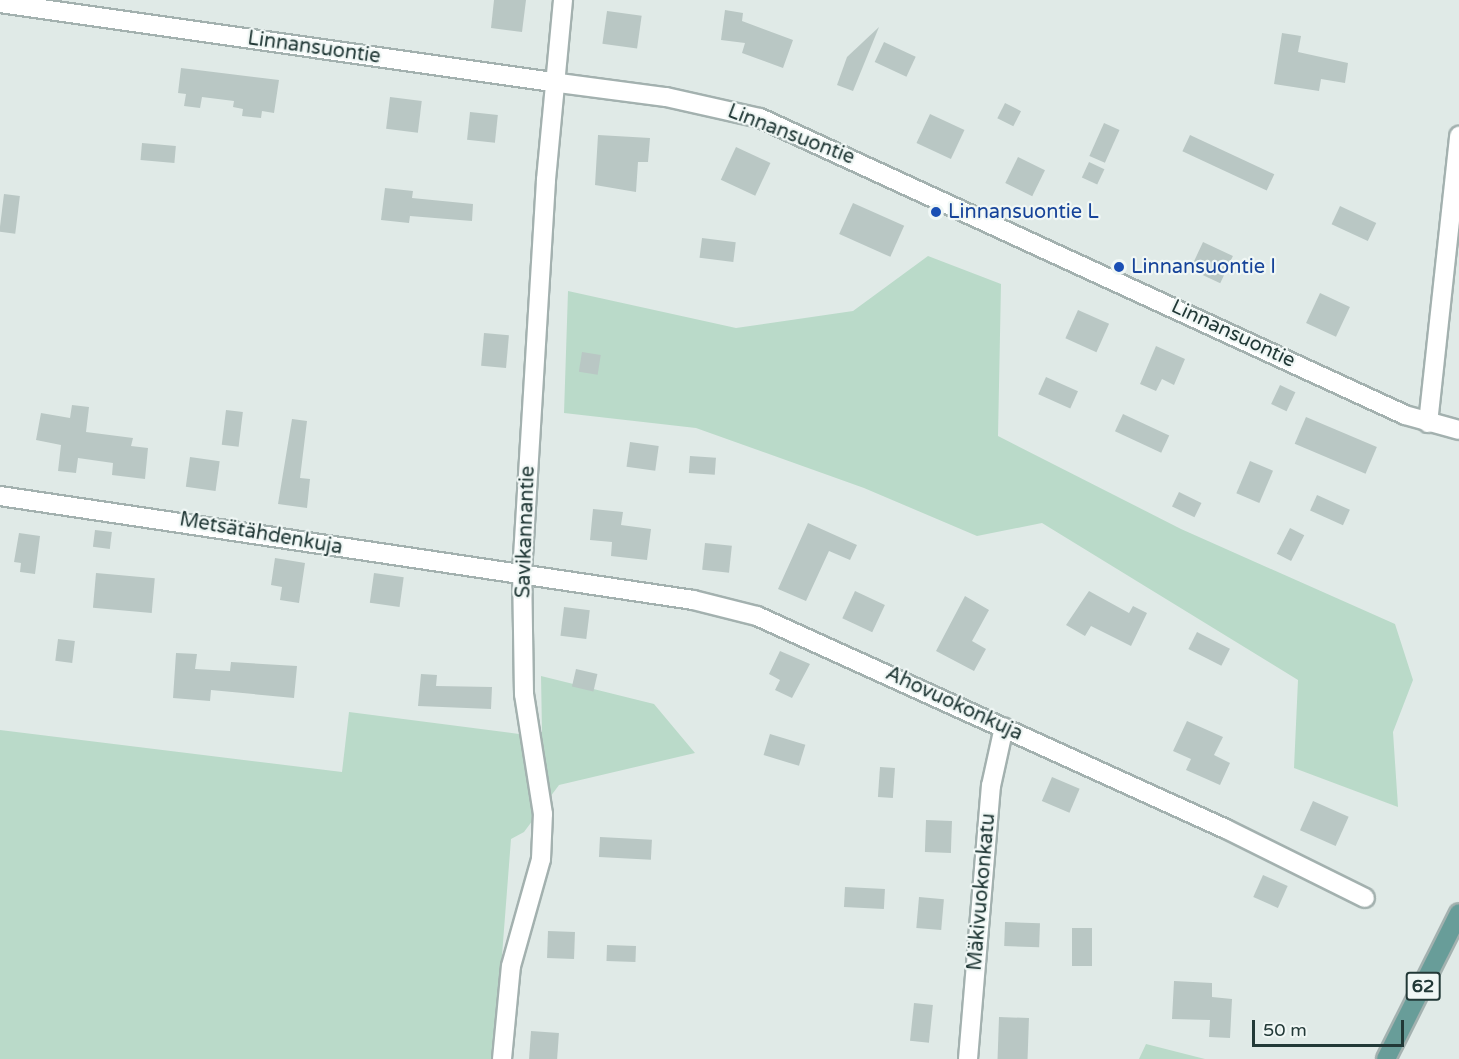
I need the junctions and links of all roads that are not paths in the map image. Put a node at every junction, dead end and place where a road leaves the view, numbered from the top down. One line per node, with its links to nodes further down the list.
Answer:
1 (563, 0): 3 (street, Savikannantie)
2 (0, 3): 3 (street, Linnansuontie)
3 (559, 83): 5 (street, Linnansuontie); 8 (street, Savikannantie)
4 (1459, 136): 5 (street)
5 (1428, 423): 6 (street, Linnansuontie)
6 (1459, 430)
7 (0, 495): 8 (street, Metsätähdenkuja)
8 (522, 573): 9 (street, Ahovuokonkuja); 12 (street, Savikannantie)
9 (1004, 727): 10 (street, Ahovuokonkuja); 13 (street, Mäkivuokonkatu)
10 (1365, 898)
11 (1459, 913): 14 (main road, 62)
12 (502, 1059)
13 (968, 1059)
14 (1386, 1059)

